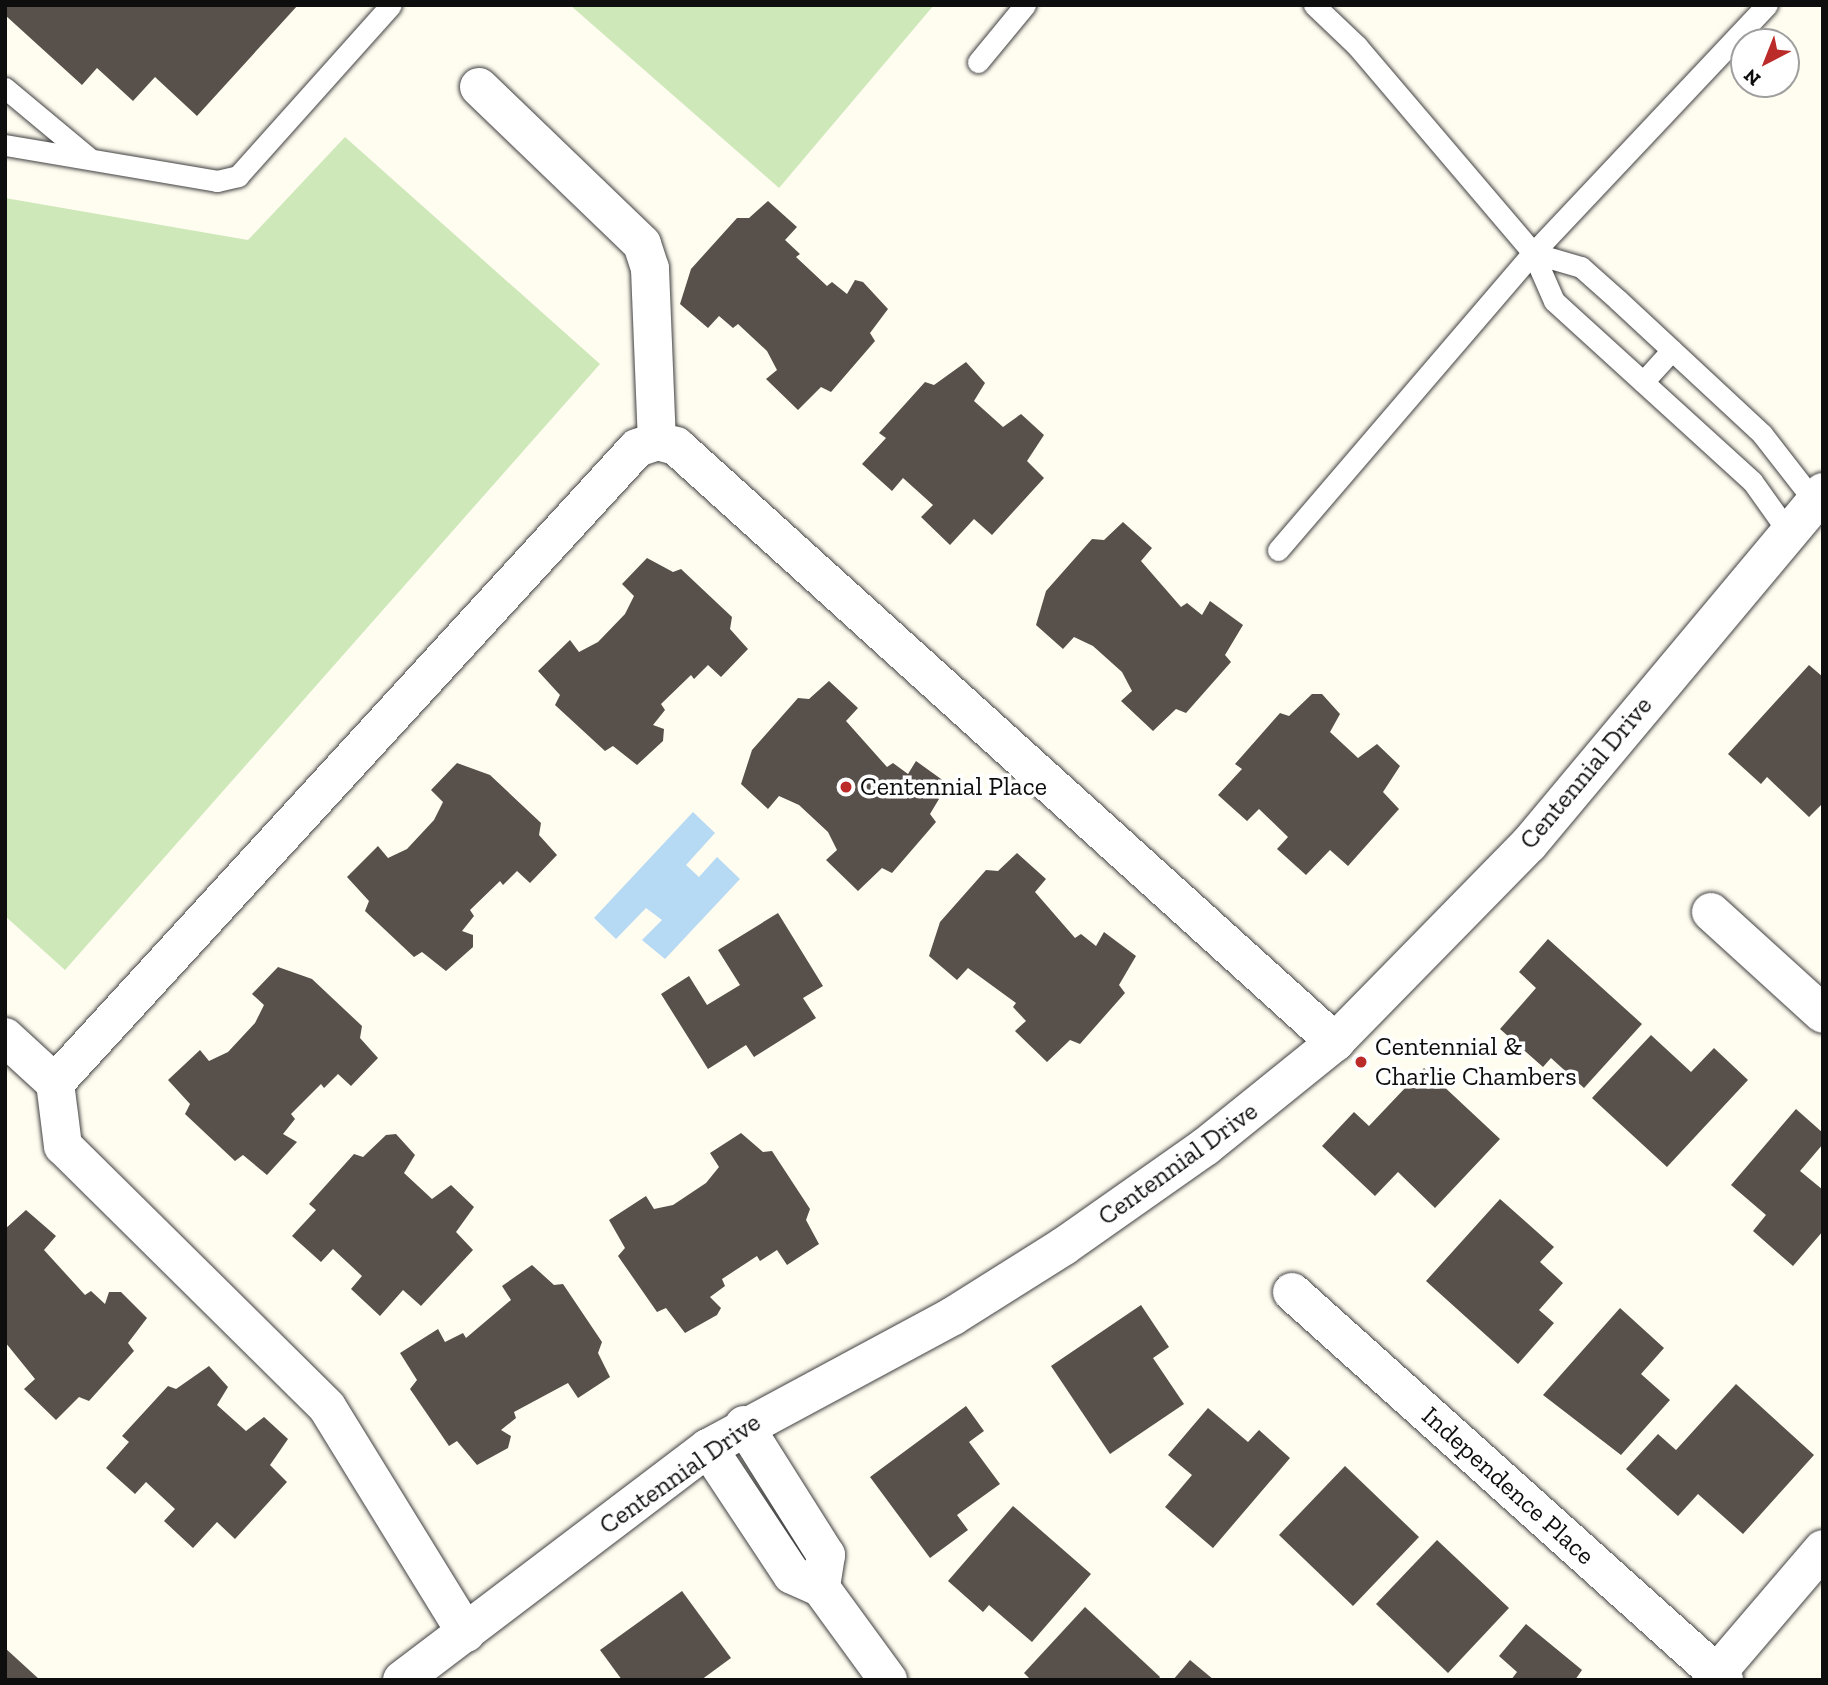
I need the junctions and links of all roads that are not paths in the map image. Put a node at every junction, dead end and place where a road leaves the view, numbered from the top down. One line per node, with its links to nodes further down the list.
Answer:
1 (391, 5): 9 (lane)
2 (1025, 5): 5 (lane)
3 (1314, 5): 10 (lane)
4 (1768, 5): 10 (lane)
5 (978, 62)
6 (479, 87): 13 (street)
7 (5, 88): 9 (lane)
8 (5, 145): 9 (lane)
9 (91, 160)
10 (1533, 253): 11 (lane); 12 (lane); 16 (lane)
11 (1672, 350): 12 (lane); 14 (lane)
12 (1643, 382): 15 (lane)
13 (657, 441): 20 (street); 21 (street)
14 (1819, 497): 15 (street, Centennial Drive)
15 (1787, 530): 20 (street, Centennial Drive)
16 (1278, 550)
17 (1711, 912): 18 (street)
18 (1823, 1014)
19 (5, 1037): 21 (street)
20 (1335, 1042): 23 (street, Centennial Drive)
21 (55, 1083): 27 (street)
22 (1293, 1292): 28 (street, Independence Place)
23 (744, 1425): 24 (street, Centennial Drive); 26 (street)
24 (708, 1448): 26 (street); 27 (street, Centennial Drive)
25 (1823, 1549): 28 (street)
26 (821, 1588): 30 (street)
27 (466, 1633): 29 (street, Centennial Drive)
28 (1717, 1678)
29 (402, 1680)
30 (888, 1680)

